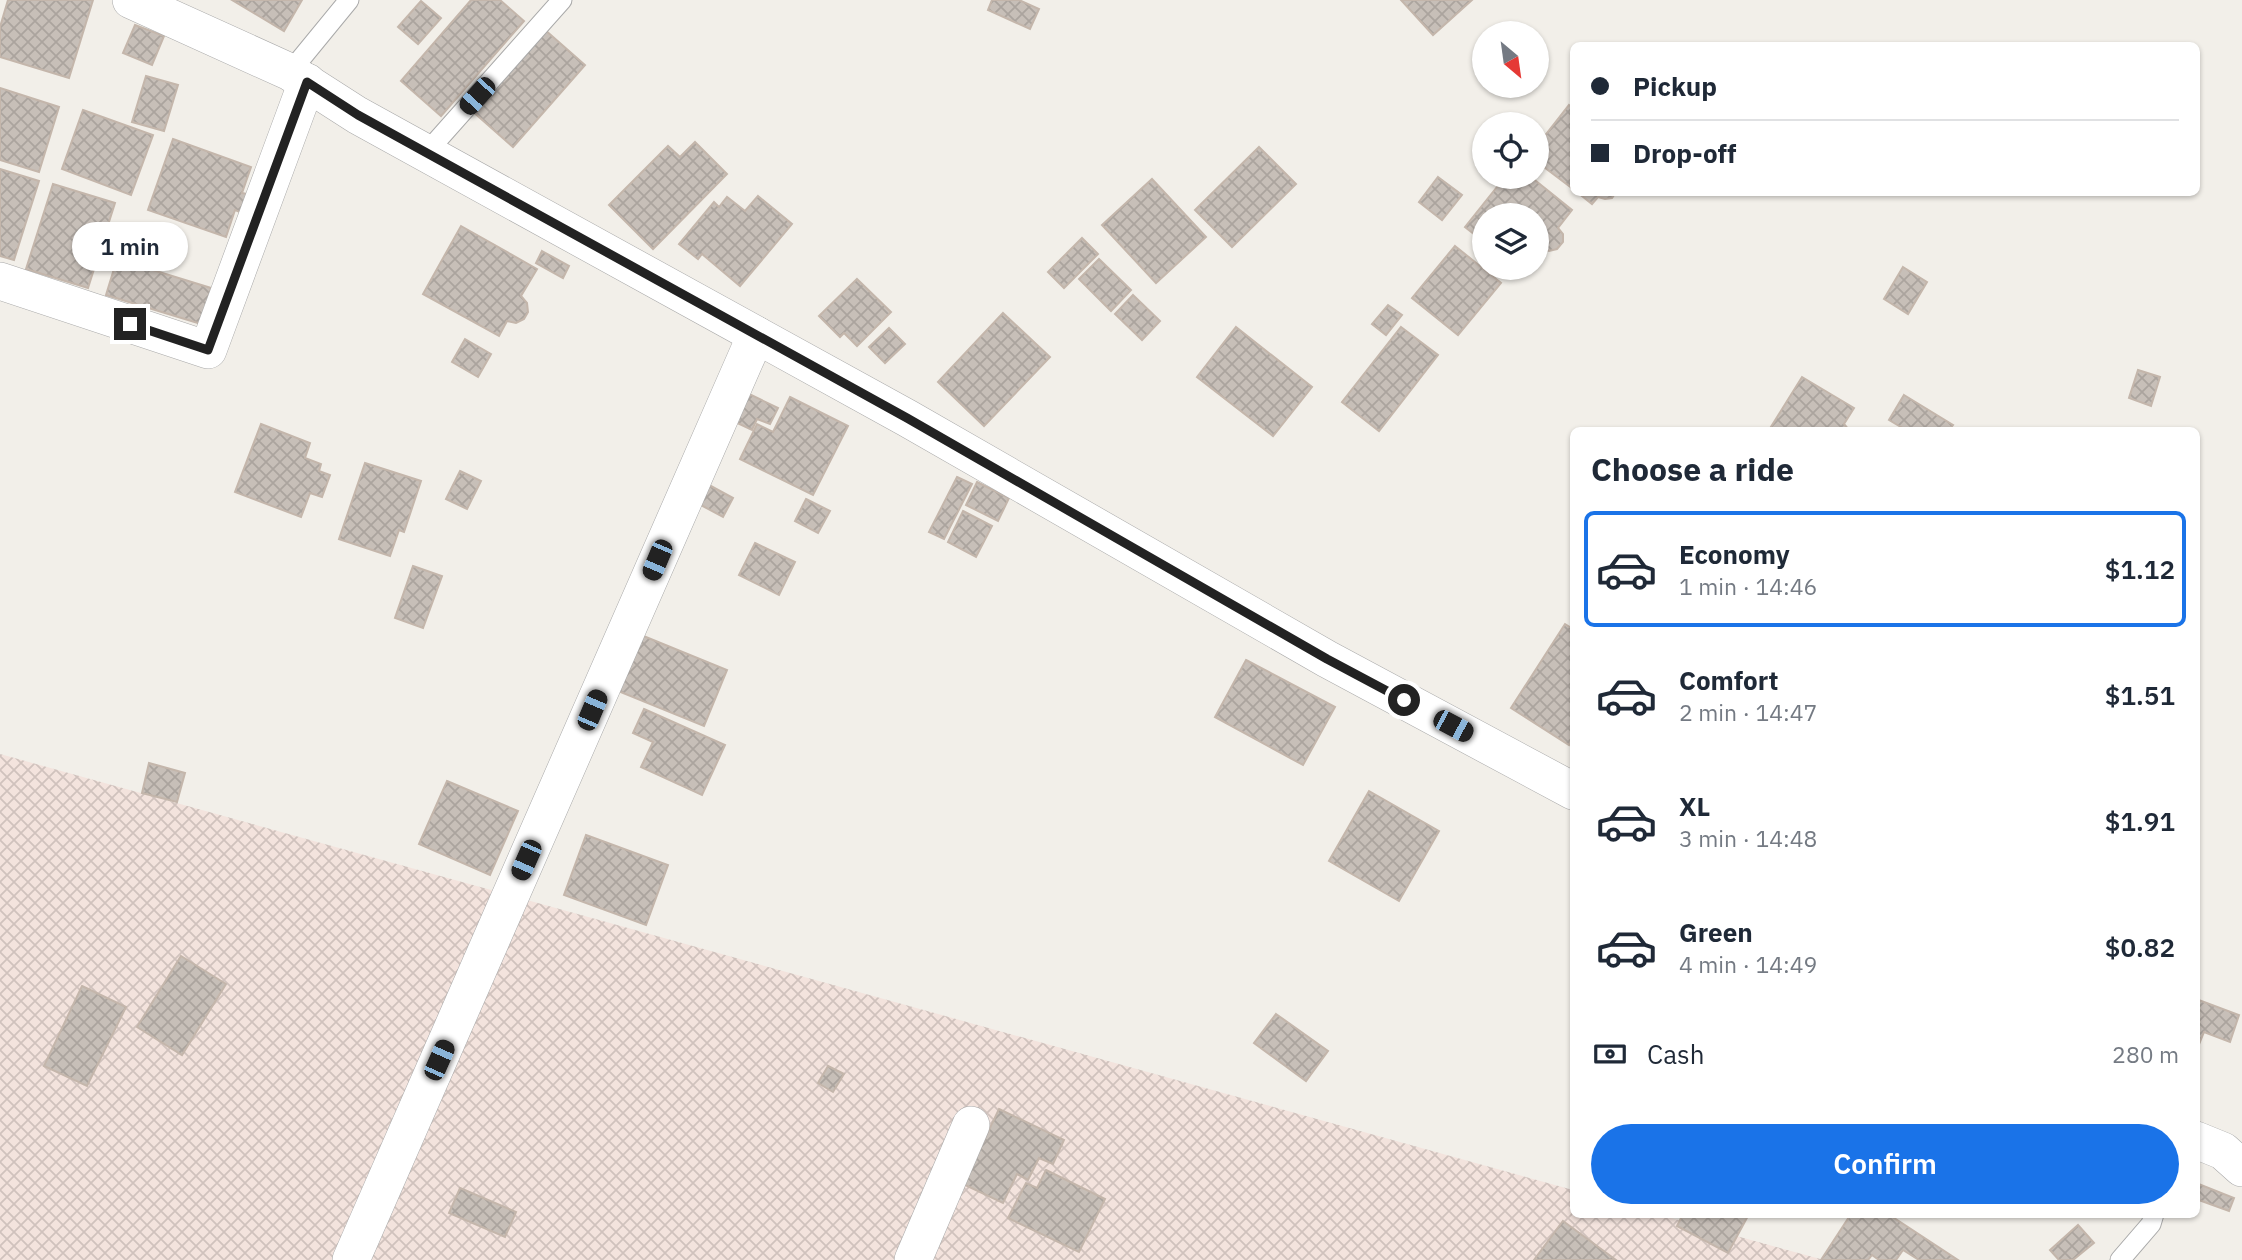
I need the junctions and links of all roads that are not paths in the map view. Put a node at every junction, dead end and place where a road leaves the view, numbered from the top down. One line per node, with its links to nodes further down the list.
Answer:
1 (131, 0): 4 (street)
2 (349, 0): 4 (lane)
3 (562, 0): 5 (lane)
4 (298, 77): 5 (street); 6 (street)
5 (426, 153): 7 (street)
6 (0, 281)
7 (756, 335): 8 (street); 13 (street)
8 (1570, 789)
9 (971, 1125): 14 (street)
10 (2200, 1141): 11 (street)
11 (2242, 1168)
12 (2153, 1218): 15 (lane)
13 (351, 1260)
14 (913, 1260)
15 (2120, 1260)

